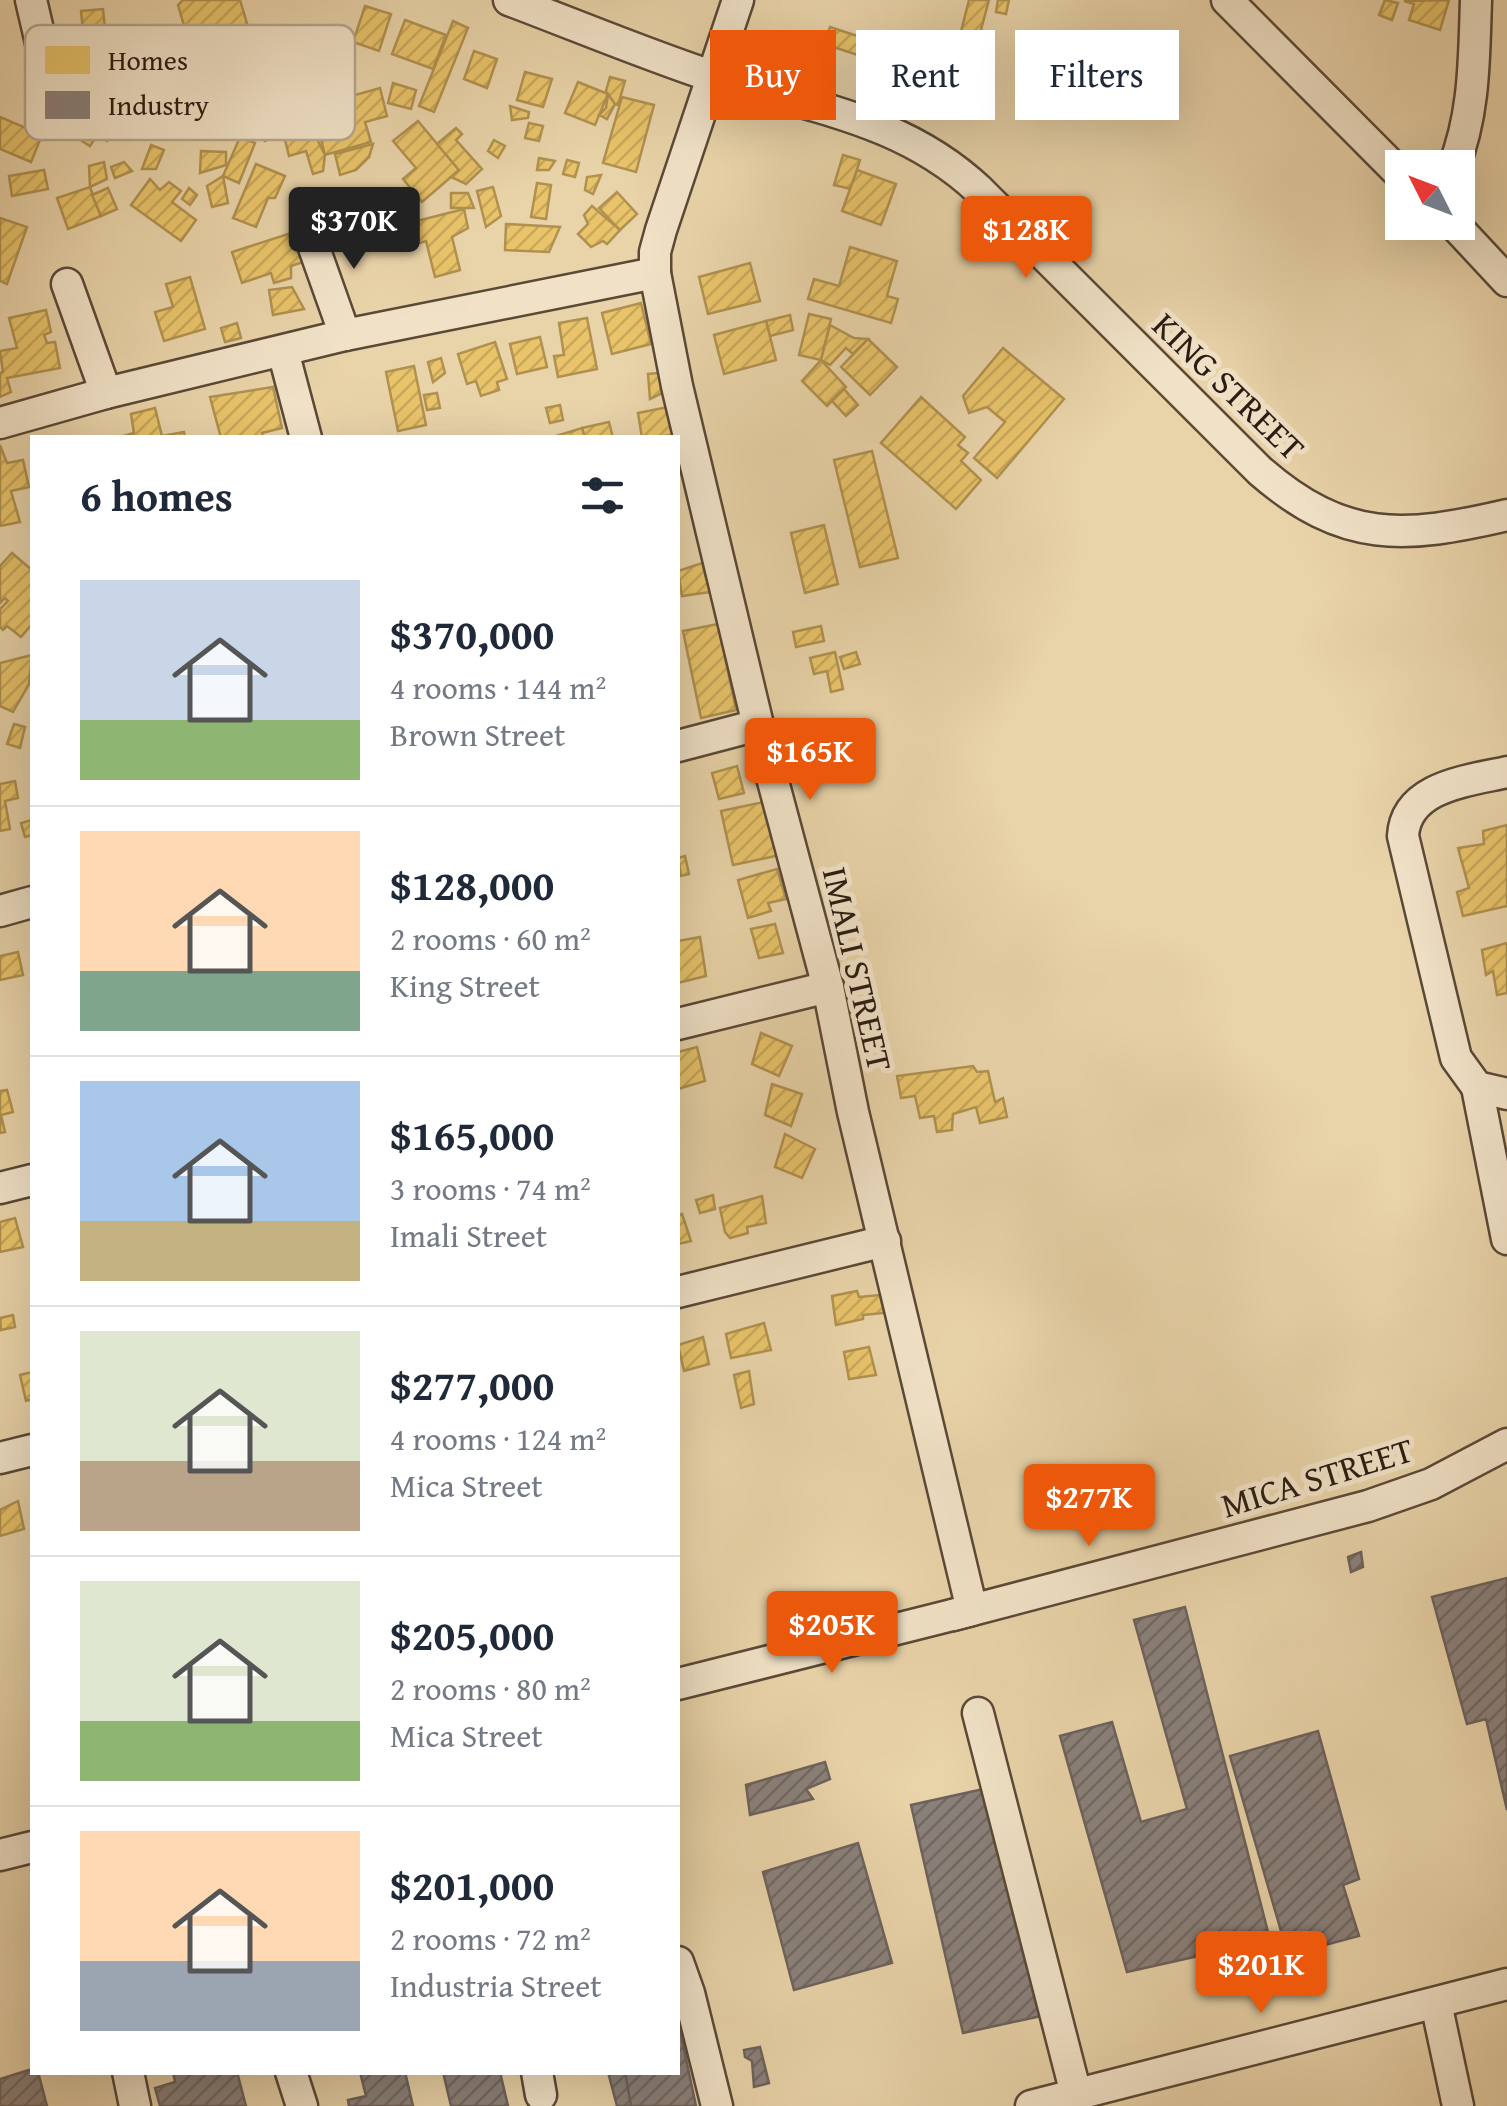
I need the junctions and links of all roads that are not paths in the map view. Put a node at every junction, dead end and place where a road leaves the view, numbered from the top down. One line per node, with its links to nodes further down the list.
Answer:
1 (30, 0): 6 (street)
2 (510, 0): 8 (street, KING STREET)
3 (738, 0): 7 (street, IMALI STREET)
4 (1227, 0): 12 (street)
5 (1476, 0): 11 (street)
6 (36, 25)
7 (729, 30)
8 (710, 75)
9 (710, 88): 15 (street, IMALI STREET)
10 (836, 113): 25 (street, KING STREET)
11 (1460, 150)
12 (1385, 159)
13 (307, 228): 18 (street)
14 (1468, 240): 16 (street)
15 (655, 273): 18 (street); 24 (street, IMALI STREET)
16 (1507, 282)
17 (67, 284): 20 (street)
18 (345, 335): 19 (street)
19 (283, 351): 20 (street); 23 (street)
20 (106, 394): 22 (street)
21 (0, 423): 22 (street)
22 (47, 425)
23 (305, 435)
24 (690, 493): 26 (street, IMALI STREET)
25 (1507, 515)
26 (758, 725): 27 (street); 31 (street, IMALI STREET)
27 (680, 745)
28 (1507, 772): 33 (street)
29 (30, 902): 30 (street)
30 (0, 910)
31 (828, 987): 32 (street); 38 (street, IMALI STREET)
32 (680, 1024)
33 (1477, 1087): 34 (street); 37 (street)
34 (1507, 1094)
35 (30, 1180): 36 (street)
36 (0, 1188)
37 (1507, 1239)
38 (885, 1241): 39 (street); 43 (street, IMALI STREET)
39 (680, 1292)
40 (1507, 1444): 43 (street, MICA STREET)
41 (30, 1450): 42 (street)
42 (0, 1458)
43 (972, 1610): 44 (street, MICA STREET)
44 (680, 1684)
45 (978, 1713): 53 (street)
46 (30, 1848): 47 (street)
47 (0, 1855)
48 (680, 1967): 56 (street)
49 (1507, 1984): 50 (street)
50 (1436, 2003): 53 (street); 58 (street)
51 (129, 2075): 54 (street)
52 (292, 2075): 55 (street)
53 (1076, 2094): 57 (street)
54 (135, 2106)
55 (302, 2106)
56 (717, 2106)
57 (1031, 2106)
58 (1458, 2106)

